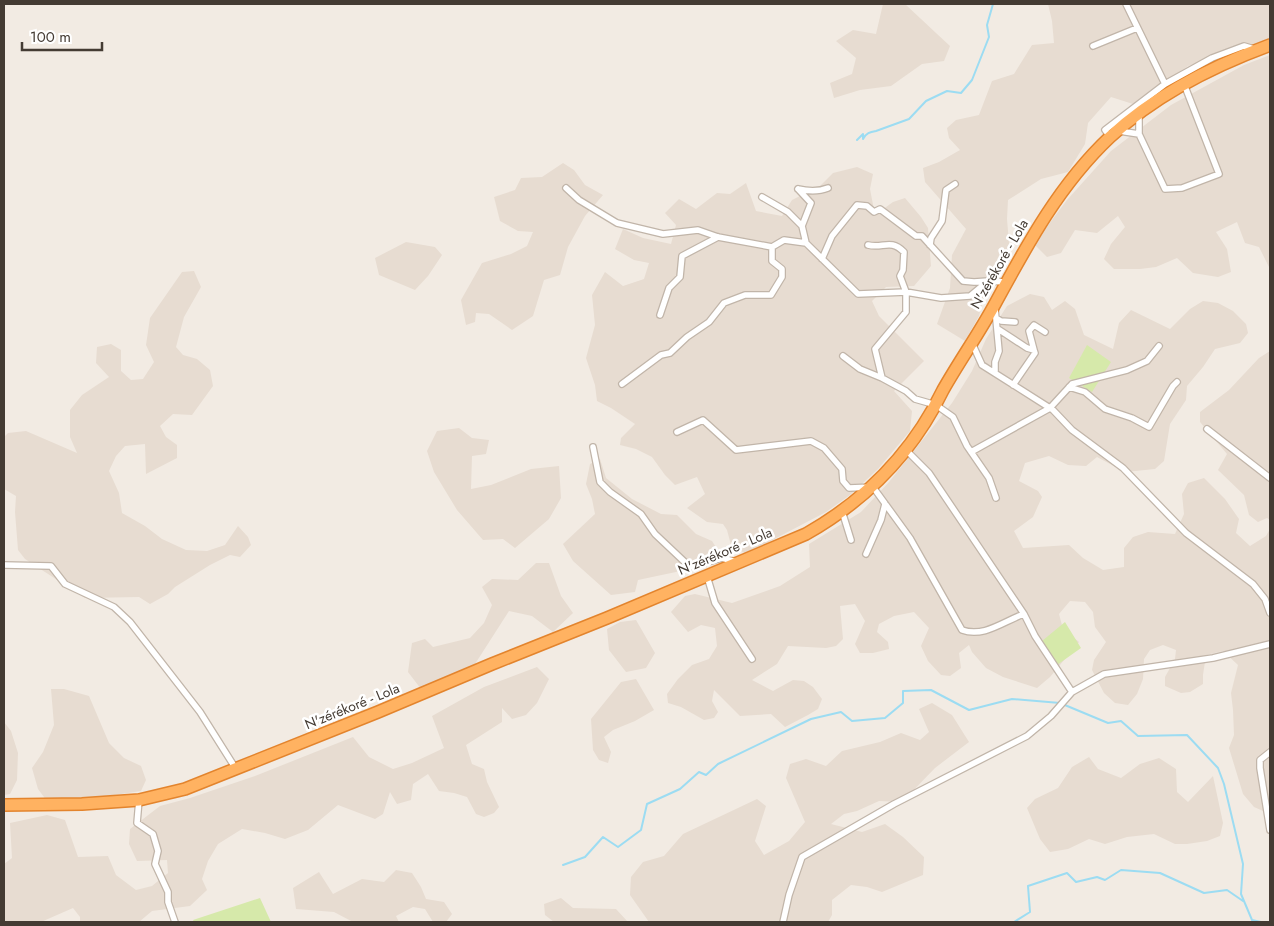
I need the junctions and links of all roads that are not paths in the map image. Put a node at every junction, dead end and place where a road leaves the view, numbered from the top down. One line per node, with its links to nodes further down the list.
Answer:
1 (1126, 4): 2 (street)
2 (1137, 28): 4 (street); 6 (street)
3 (1270, 45): 5 (highway, N'zérékoré - Lola)
4 (1093, 46)
5 (1256, 50): 6 (street); 7 (highway, N'zérékoré - Lola)
6 (1165, 84): 9 (street)
7 (1184, 84): 8 (highway, N'zérékoré - Lola); 10 (street)
8 (1139, 114): 9 (highway, N'zérékoré - Lola); 10 (street)
9 (1114, 134): 10 (street); 23 (highway, N'zérékoré - Lola)
10 (1139, 134)
11 (955, 184): 19 (street)
12 (566, 188): 16 (street)
13 (828, 188): 15 (street)
14 (762, 197): 15 (street)
15 (802, 226): 17 (street)
16 (718, 237): 20 (street); 26 (street)
17 (806, 243): 20 (street); 21 (street)
18 (868, 244): 24 (street)
19 (930, 245): 21 (street); 22 (street)
20 (772, 247): 38 (street)
21 (822, 259): 24 (street)
22 (988, 281): 23 (street); 24 (street)
23 (1005, 282): 25 (highway, N'zérékoré - Lola)
24 (906, 292): 36 (street)
25 (996, 302): 27 (street); 31 (highway, N'zérékoré - Lola)
26 (660, 315)
27 (996, 318): 28 (street); 29 (street)
28 (1015, 322)
29 (998, 329): 33 (street); 35 (street)
30 (1045, 332): 33 (street)
31 (971, 341): 35 (street); 41 (highway, N'zérékoré - Lola)
32 (1158, 346): 40 (street)
33 (1034, 350): 39 (street)
34 (843, 356): 36 (street)
35 (994, 373): 39 (street)
36 (882, 378): 41 (street)
37 (1177, 382): 40 (street)
38 (622, 384)
39 (1013, 385): 42 (street)
40 (1069, 387): 42 (street)
41 (936, 405): 46 (highway, N'zérékoré - Lola); 47 (street)
42 (1050, 408): 47 (street); 58 (street)
43 (1207, 429): 48 (street)
44 (677, 432): 49 (street)
45 (594, 447): 55 (street)
46 (906, 450): 49 (highway, N'zérékoré - Lola); 59 (street)
47 (971, 452): 50 (street)
48 (1270, 478)
49 (873, 487): 51 (street); 52 (highway, N'zérékoré - Lola)
50 (996, 498)
51 (885, 504): 54 (street); 59 (street)
52 (842, 511): 53 (street); 55 (highway, N'zérékoré - Lola)
53 (851, 540)
54 (866, 554)
55 (737, 563): 57 (highway, N'zérékoré - Lola)
56 (4, 565): 64 (street)
57 (707, 576): 61 (street); 64 (highway, N'zérékoré - Lola)
58 (1270, 613)
59 (1024, 614): 62 (street)
60 (1269, 647): 62 (street)
61 (752, 659)
62 (1072, 692): 69 (street)
63 (1270, 752): 67 (street)
64 (237, 769): 65 (highway, N'zérékoré - Lola)
65 (139, 800): 66 (highway, N'zérékoré - Lola); 68 (street)
66 (4, 805)
67 (1270, 830)
68 (176, 922)
69 (783, 922)

